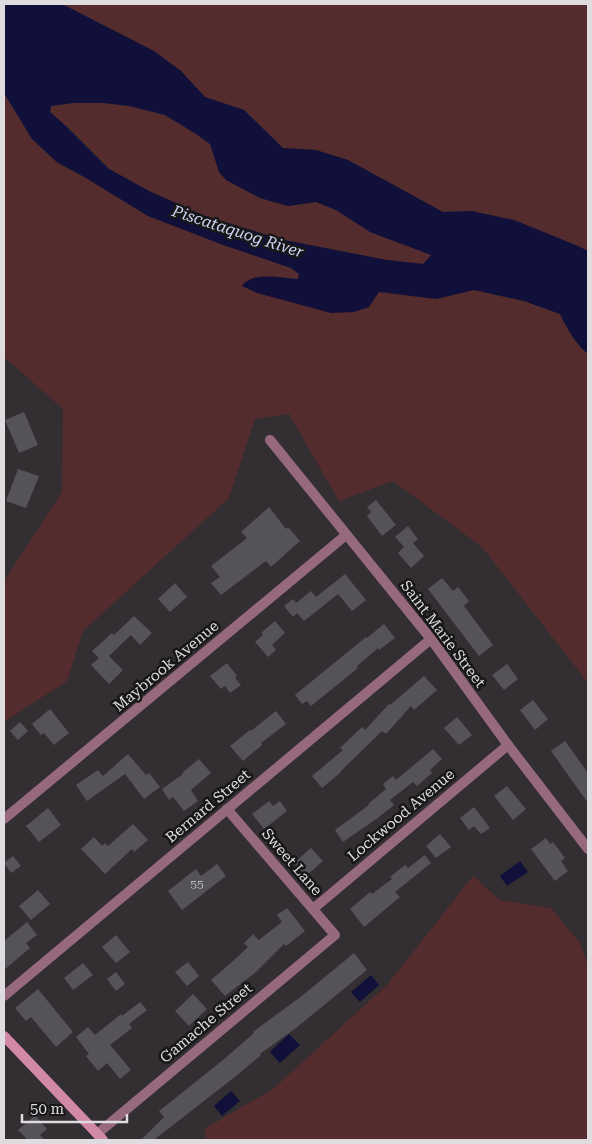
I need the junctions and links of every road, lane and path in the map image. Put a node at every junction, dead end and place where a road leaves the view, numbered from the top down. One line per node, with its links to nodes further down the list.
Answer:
1 (270, 440): 2 (street, Saint Marie Street)
2 (346, 535): 3 (street, Saint Marie Street); 6 (street, Maybrook Avenue)
3 (431, 639): 4 (street, Saint Marie Street); 5 (street, Bernard Street)
4 (508, 745): 7 (street, Saint Marie Street); 8 (street, Lockwood Avenue)
5 (227, 809): 8 (street, Sweet Lane); 10 (street, Bernard Street)
6 (4, 819)
7 (588, 849)
8 (313, 909): 9 (street, Sweet Lane)
9 (335, 935): 12 (street, Gamache Street)
10 (4, 996)
11 (4, 1036): 12 (main road)
12 (100, 1137)

